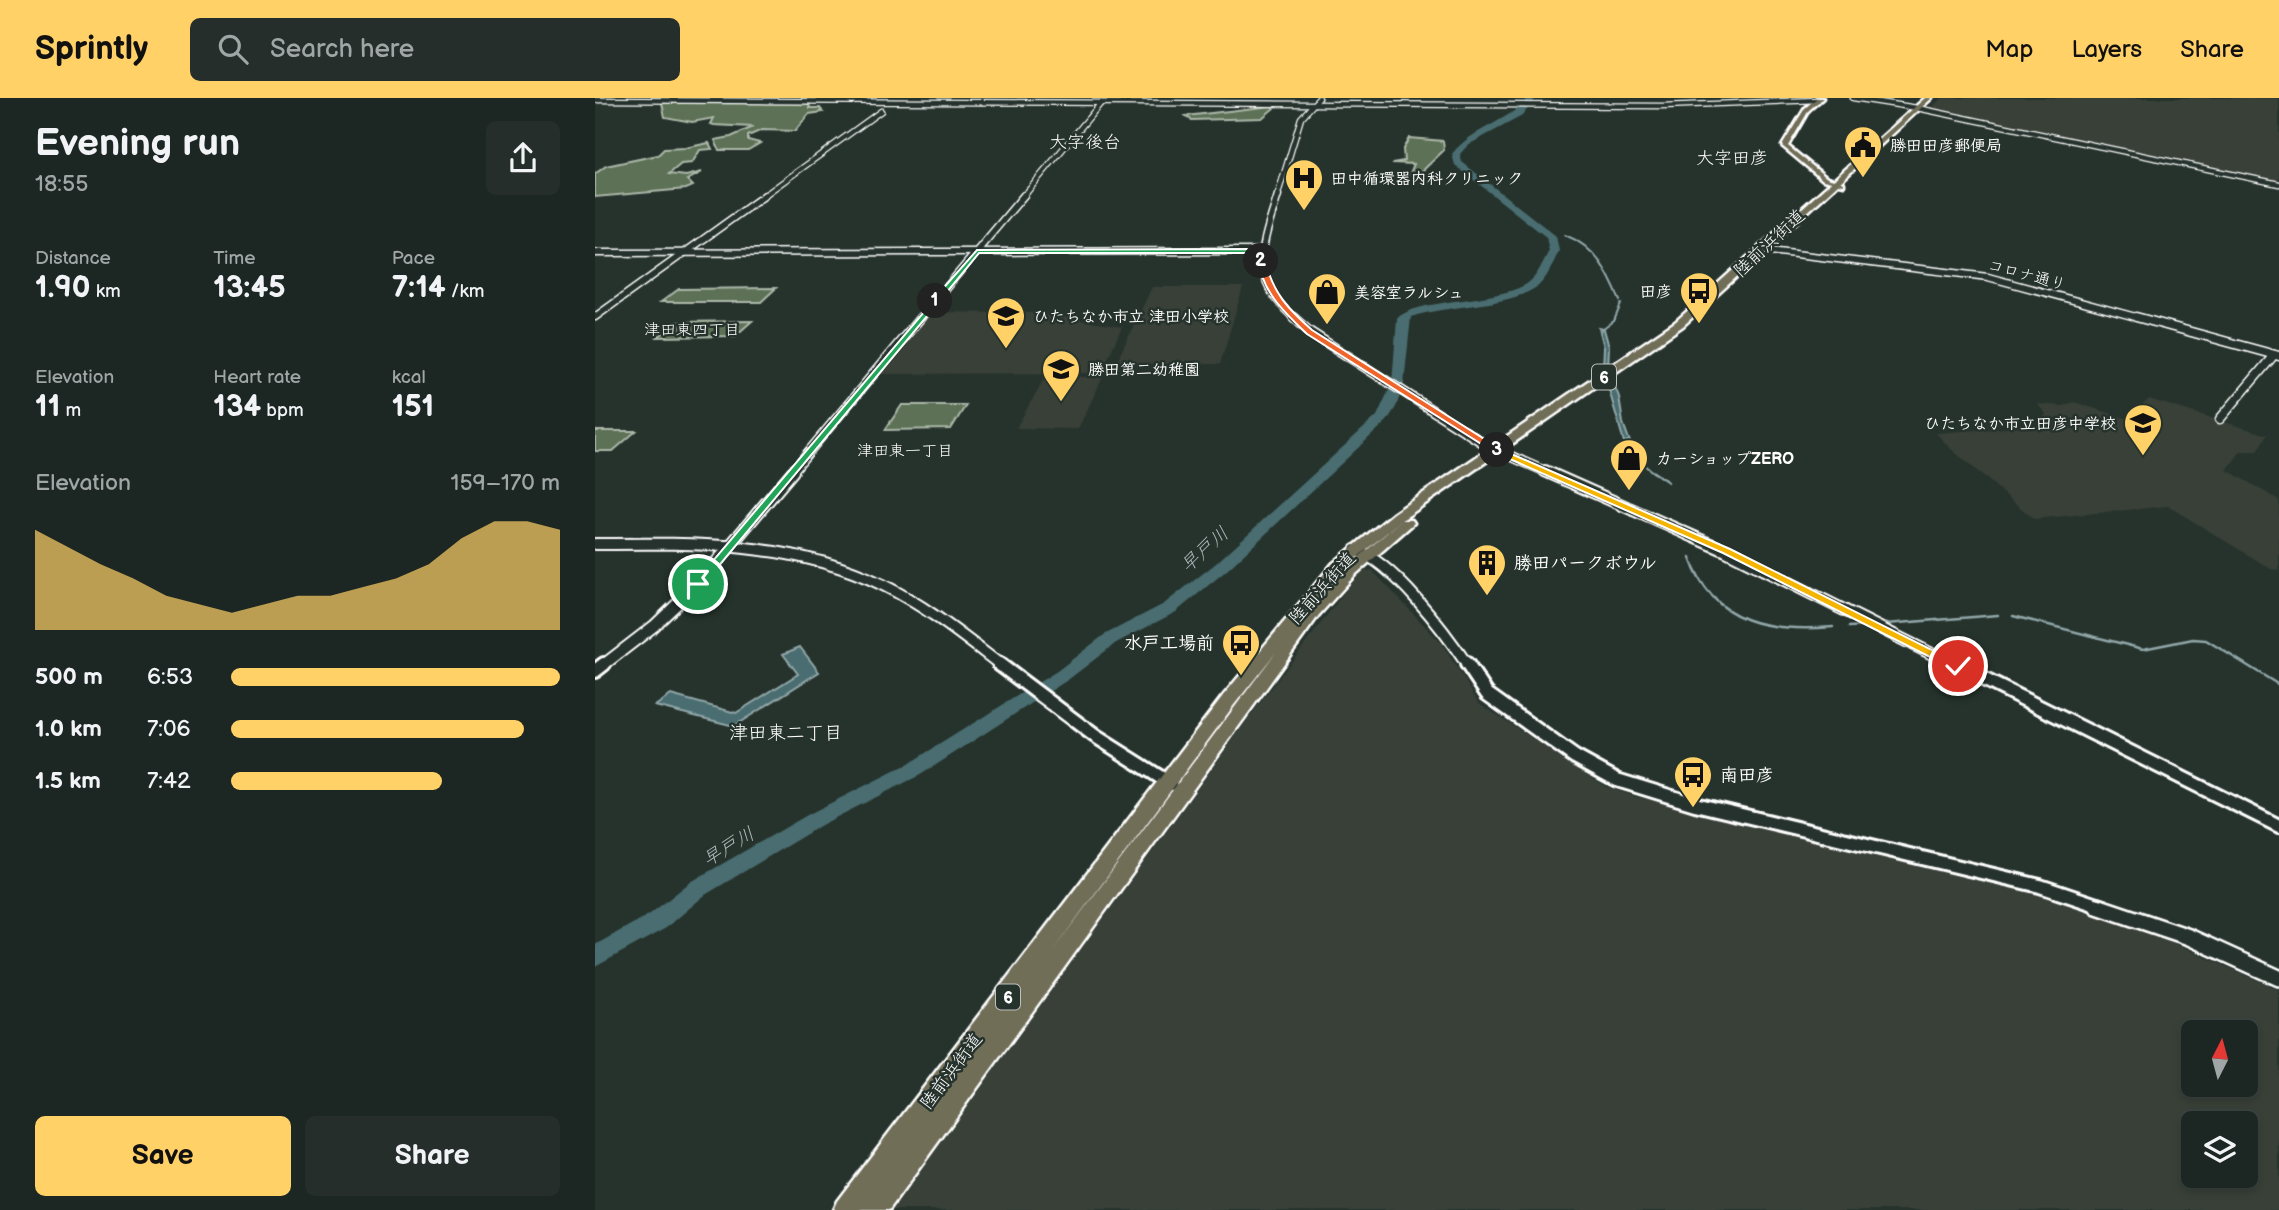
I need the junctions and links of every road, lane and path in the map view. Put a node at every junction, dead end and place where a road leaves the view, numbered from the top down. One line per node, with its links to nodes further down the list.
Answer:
1 (1319, 98): 8 (street)
2 (1853, 98): 9 (street)
3 (1929, 98): 9 (highway, 陸前浜街道 / 6)
4 (1937, 98): 9 (highway, 陸前浜街道 / 6)
5 (1819, 99): 8 (street); 11 (main road)
6 (595, 100): 7 (street)
7 (1101, 103): 8 (street); 14 (street)
8 (1313, 103): 15 (street)
9 (1920, 109): 11 (highway, 陸前浜街道 / 6); 12 (street)
10 (881, 111): 16 (street)
11 (1838, 183): 13 (highway, 陸前浜街道 / 6)
12 (2279, 184)
13 (1766, 250): 19 (street, コロナ通り); 21 (highway, 陸前浜街道 / 6); 22 (highway, 陸前浜街道 / 6)
14 (977, 251): 15 (street); 16 (street); 24 (street)
15 (1261, 251): 21 (street)
16 (684, 252): 17 (street); 18 (street)
17 (595, 253)
18 (595, 317)
19 (2277, 355): 20 (street)
20 (2220, 419)
21 (1495, 450): 22 (street); 25 (highway, 陸前浜街道 / 6)
22 (1507, 455): 25 (highway, 陸前浜街道 / 6); 28 (street)
23 (595, 544): 24 (street)
24 (731, 546): 26 (street); 27 (street)
25 (1362, 552): 27 (highway, 陸前浜街道 / 6); 29 (street)
26 (595, 671)
27 (1176, 787): 30 (highway, 陸前浜街道 / 6); 31 (highway, 陸前浜街道 / 6)
28 (2279, 826)
29 (2279, 978)
30 (846, 1210)
31 (874, 1210)

